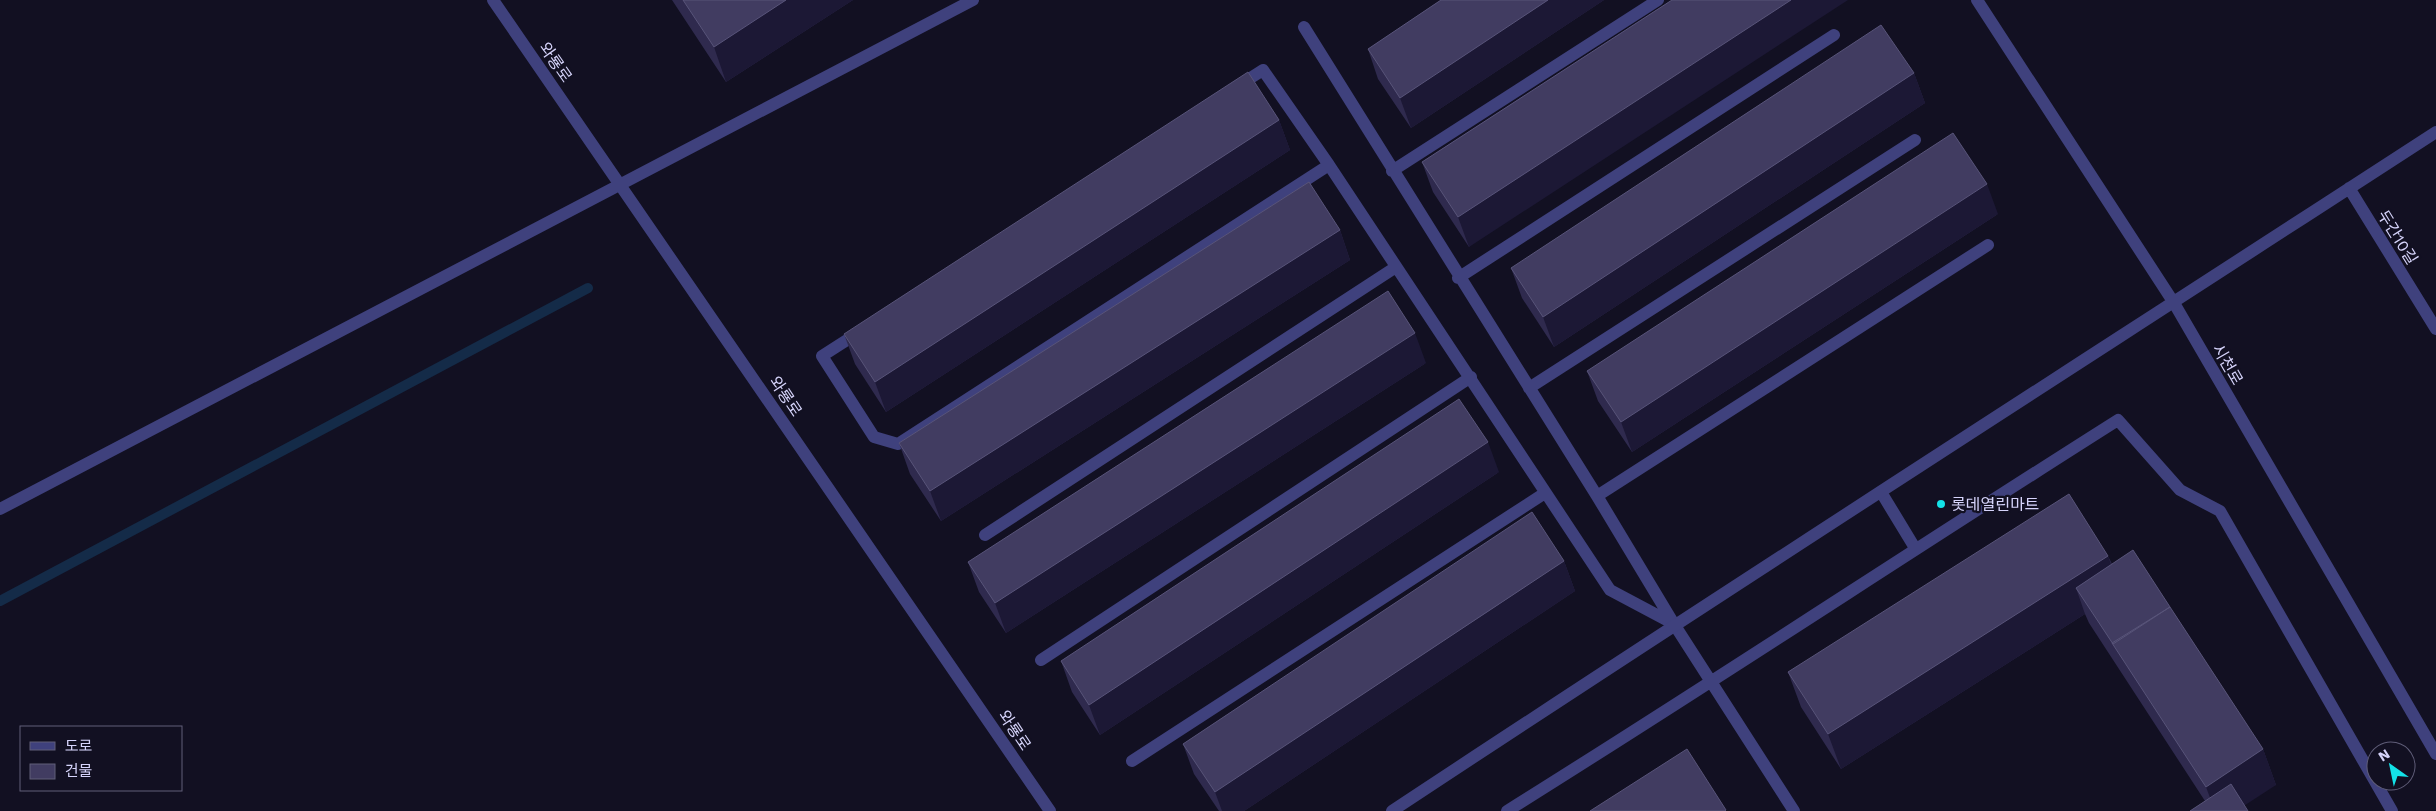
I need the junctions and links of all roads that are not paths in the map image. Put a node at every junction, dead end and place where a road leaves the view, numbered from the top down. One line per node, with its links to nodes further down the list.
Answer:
1 (494, 0): 12 (street, 와룡로)
2 (973, 0): 12 (street)
3 (1658, 0): 11 (street)
4 (1976, 0): 17 (street, 시천로)
5 (1304, 27): 11 (street)
6 (1834, 35): 16 (street)
7 (1230, 91): 10 (street)
8 (2436, 132): 13 (street)
9 (1915, 140): 21 (street)
10 (1329, 165): 15 (street); 18 (street)
11 (1392, 171): 16 (street)
12 (620, 183): 25 (street); 33 (street, 와룡로)
13 (2349, 188): 17 (street); 19 (street, 두간10길)
14 (1988, 245): 24 (street)
15 (1396, 267): 20 (street); 26 (street)
16 (1458, 278): 21 (street)
17 (2174, 303): 22 (street); 31 (street, 시천로)
18 (872, 323)
19 (2436, 329)
20 (1471, 377): 23 (street); 29 (street)
21 (1529, 388): 24 (street)
22 (1881, 492): 27 (street); 28 (street)
23 (1545, 493): 28 (street); 32 (street)
24 (1597, 496): 28 (street)
25 (0, 508)
26 (985, 535)
27 (1915, 548): 30 (street); 37 (street)
28 (1674, 624): 30 (street); 34 (street)
29 (1041, 660)
30 (1711, 683): 35 (street); 36 (street)
31 (2436, 754)
32 (1132, 761)
33 (1050, 811)
34 (1392, 811)
35 (1507, 811)
36 (1794, 811)
37 (2392, 811)

